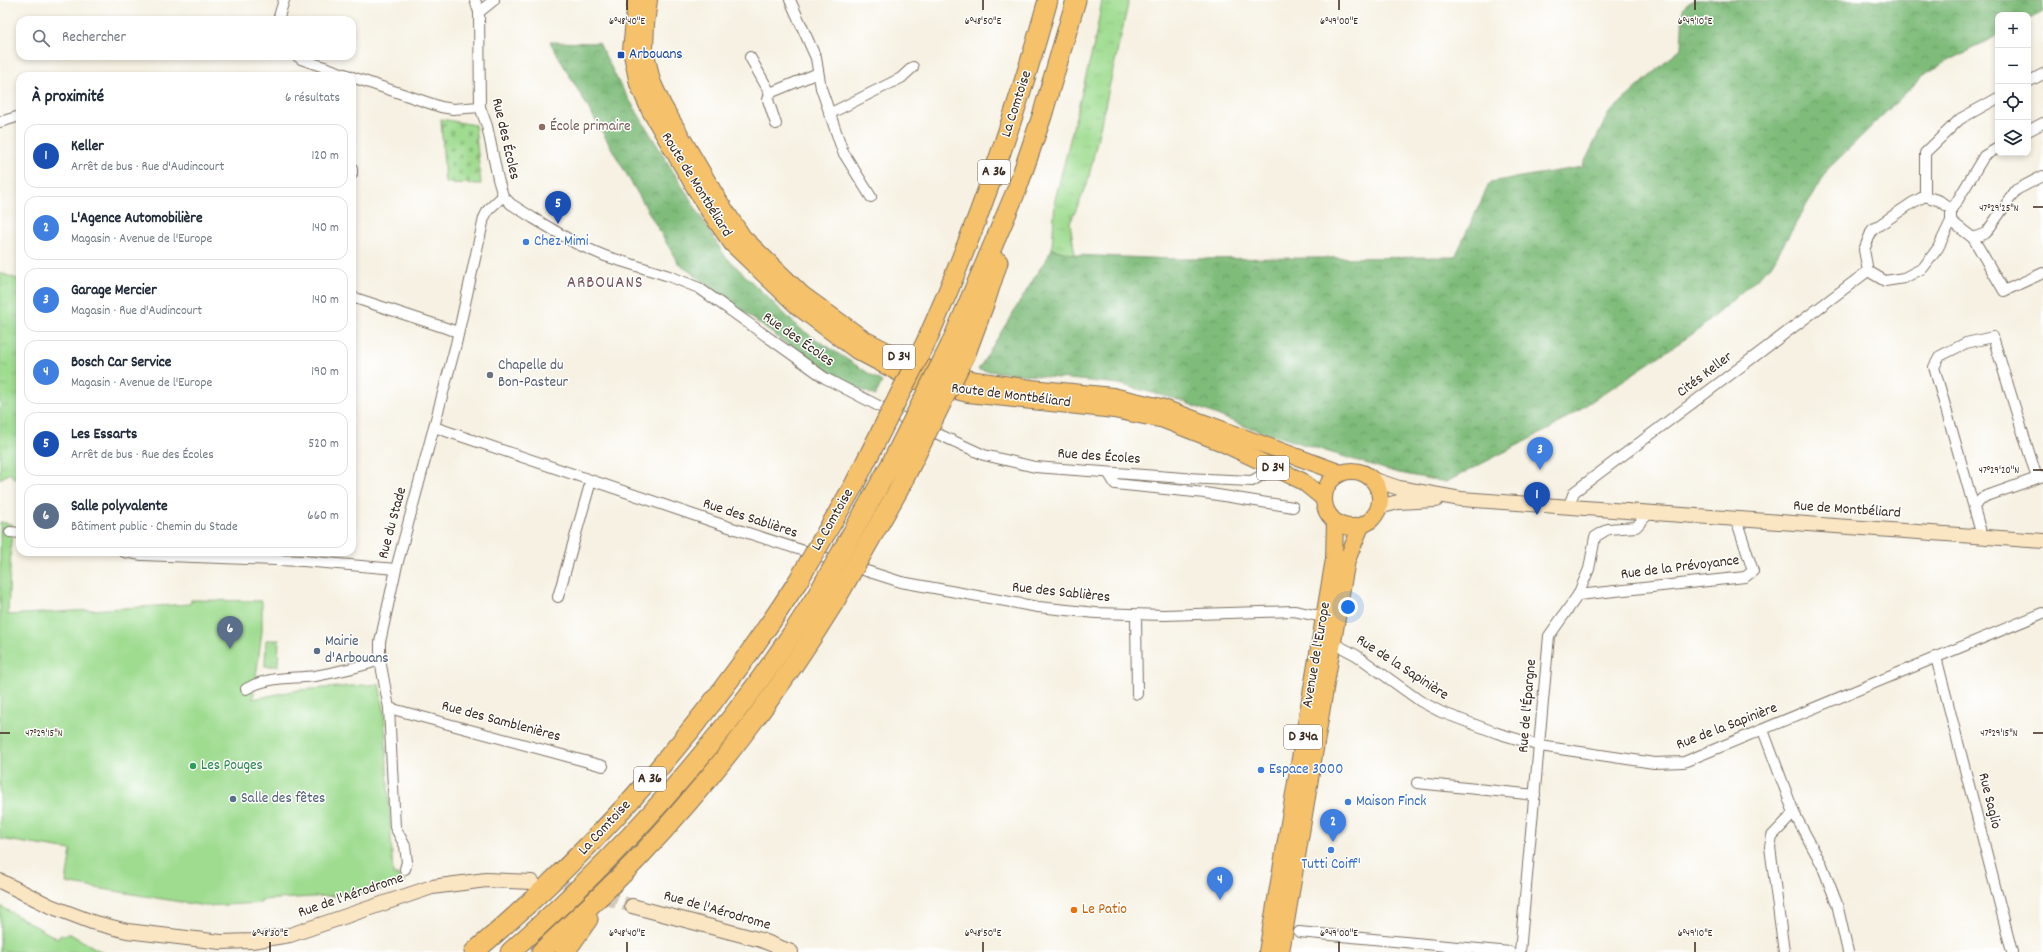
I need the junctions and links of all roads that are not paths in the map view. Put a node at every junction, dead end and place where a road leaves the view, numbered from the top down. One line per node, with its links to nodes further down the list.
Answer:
1 (284, 0): 10 (street)
2 (475, 0): 9 (street, Rue des Écoles)
3 (494, 0): 9 (street)
4 (636, 0): 42 (main road, Route de Montbéliard / D 34)
5 (649, 0): 41 (main road, Route de Montbéliard / D 34)
6 (790, 0): 15 (street)
7 (1048, 0): 87 (highway, La Comtoise / A 36, bridge)
8 (1076, 0): 63 (highway, La Comtoise / A 36, bridge)
9 (479, 12): 21 (street, Rue des Écoles)
10 (279, 16)
11 (750, 57): 19 (street)
12 (304, 60): 14 (street)
13 (913, 67): 22 (street)
14 (339, 72)
15 (818, 73): 19 (street); 22 (street)
16 (2043, 74): 18 (street)
17 (356, 78): 21 (street)
18 (2031, 80)
19 (770, 93): 26 (street)
20 (1995, 100): 31 (street)
21 (480, 107): 30 (street, Rue des Écoles)
22 (829, 114): 32 (street)
23 (16, 119): 24 (street)
24 (0, 122)
25 (2043, 123): 27 (street)
26 (776, 124)
27 (2031, 129)
28 (1995, 150): 33 (street)
29 (2043, 176): 35 (street)
30 (503, 196): 39 (street, Rue du Stade); 44 (street, Rue des Écoles)
31 (1925, 196): 33 (street); 36 (street)
32 (871, 197)
33 (1951, 209): 34 (street)
34 (1951, 220): 35 (street); 36 (street)
35 (1973, 238): 37 (street)
36 (1868, 271): 53 (street, Cités Keller)
37 (2043, 273)
38 (356, 298): 39 (street)
39 (458, 332): 40 (street, Rue du Stade)
40 (434, 427): 47 (street, Rue des Sablières); 61 (street, Rue du Stade)
41 (1298, 457): 42 (main road); 43 (main road, Route de Montbéliard / D 34)
42 (1274, 468): 44 (street, Rue des Écoles); 48 (main road, Route de Montbéliard / D 34)
43 (1341, 473): 46 (main road); 48 (main road)
44 (1109, 474): 51 (street)
45 (2040, 477): 50 (street); 50 (street)
46 (1372, 479): 49 (street); 52 (main road)
47 (591, 481): 64 (street); 66 (street, Rue des Sablières)
48 (1323, 498): 56 (main road)
49 (1461, 499): 52 (street); 53 (street, Rue de Montbéliard)
50 (1974, 506): 58 (street)
51 (1293, 507)
52 (1379, 507): 57 (main road)
53 (1568, 508): 54 (street, Rue de Montbéliard)
54 (1649, 513): 55 (street, Rue de Montbéliard); 62 (street, Rue de l'Épargne)
55 (1736, 519): 58 (street, Rue de Montbéliard); 62 (street, Rue de la Prévoyance)
56 (1335, 522): 57 (main road); 67 (main road, Avenue de l'Europe / D 34a)
57 (1361, 526): 68 (main road, Avenue de l'Europe / D 34a)
58 (1982, 536): 59 (street, Rue de Montbéliard)
59 (2043, 541)
60 (303, 556): 61 (street)
61 (396, 569): 70 (street, Rue du Stade)
62 (1578, 595): 75 (street, Rue de l'Épargne)
63 (827, 596): 83 (highway, La Comtoise / A 36); 88 (highway, La Comtoise / A 36)
64 (558, 597)
65 (2043, 613): 69 (street, Rue de la Sapinière)
66 (1136, 615): 67 (street, Rue des Sablières); 72 (street)
67 (1324, 617): 92 (main road, Avenue de l'Europe / D 34a)
68 (1333, 643): 75 (street, Rue de la Sapinière); 93 (main road, Avenue de l'Europe / D 34a)
69 (1936, 657): 74 (street, Rue de la Sapinière); 98 (street, Rue Saglio)
70 (380, 660): 71 (street); 73 (street, Rue du Stade)
71 (246, 689)
72 (1137, 694)
73 (389, 708): 76 (street, Rue des Samblenières); 80 (street, Rue du Stade)
74 (1763, 730): 75 (street, Rue de la Sapinière); 79 (street)
75 (1540, 746): 78 (street, Rue de l'Épargne)
76 (603, 766)
77 (1417, 783): 78 (street)
78 (1535, 795): 95 (street, Rue de l'Épargne)
79 (1794, 813): 96 (street); 97 (street)
80 (405, 869)
81 (0, 881): 82 (street, Rue de l'Aérodrome)
82 (532, 882)
83 (606, 891): 89 (highway, La Comtoise / A 36); 90 (highway)
84 (632, 906): 91 (street, Rue de l'Aérodrome)
85 (1299, 932): 86 (street)
86 (1418, 948): 94 (street)
87 (474, 952)
88 (510, 952)
89 (541, 952)
90 (565, 952)
91 (791, 952)
92 (1266, 952)
93 (1281, 952)
94 (1510, 952)
95 (1520, 952)
96 (1784, 952)
97 (1848, 952)
98 (2012, 952)

